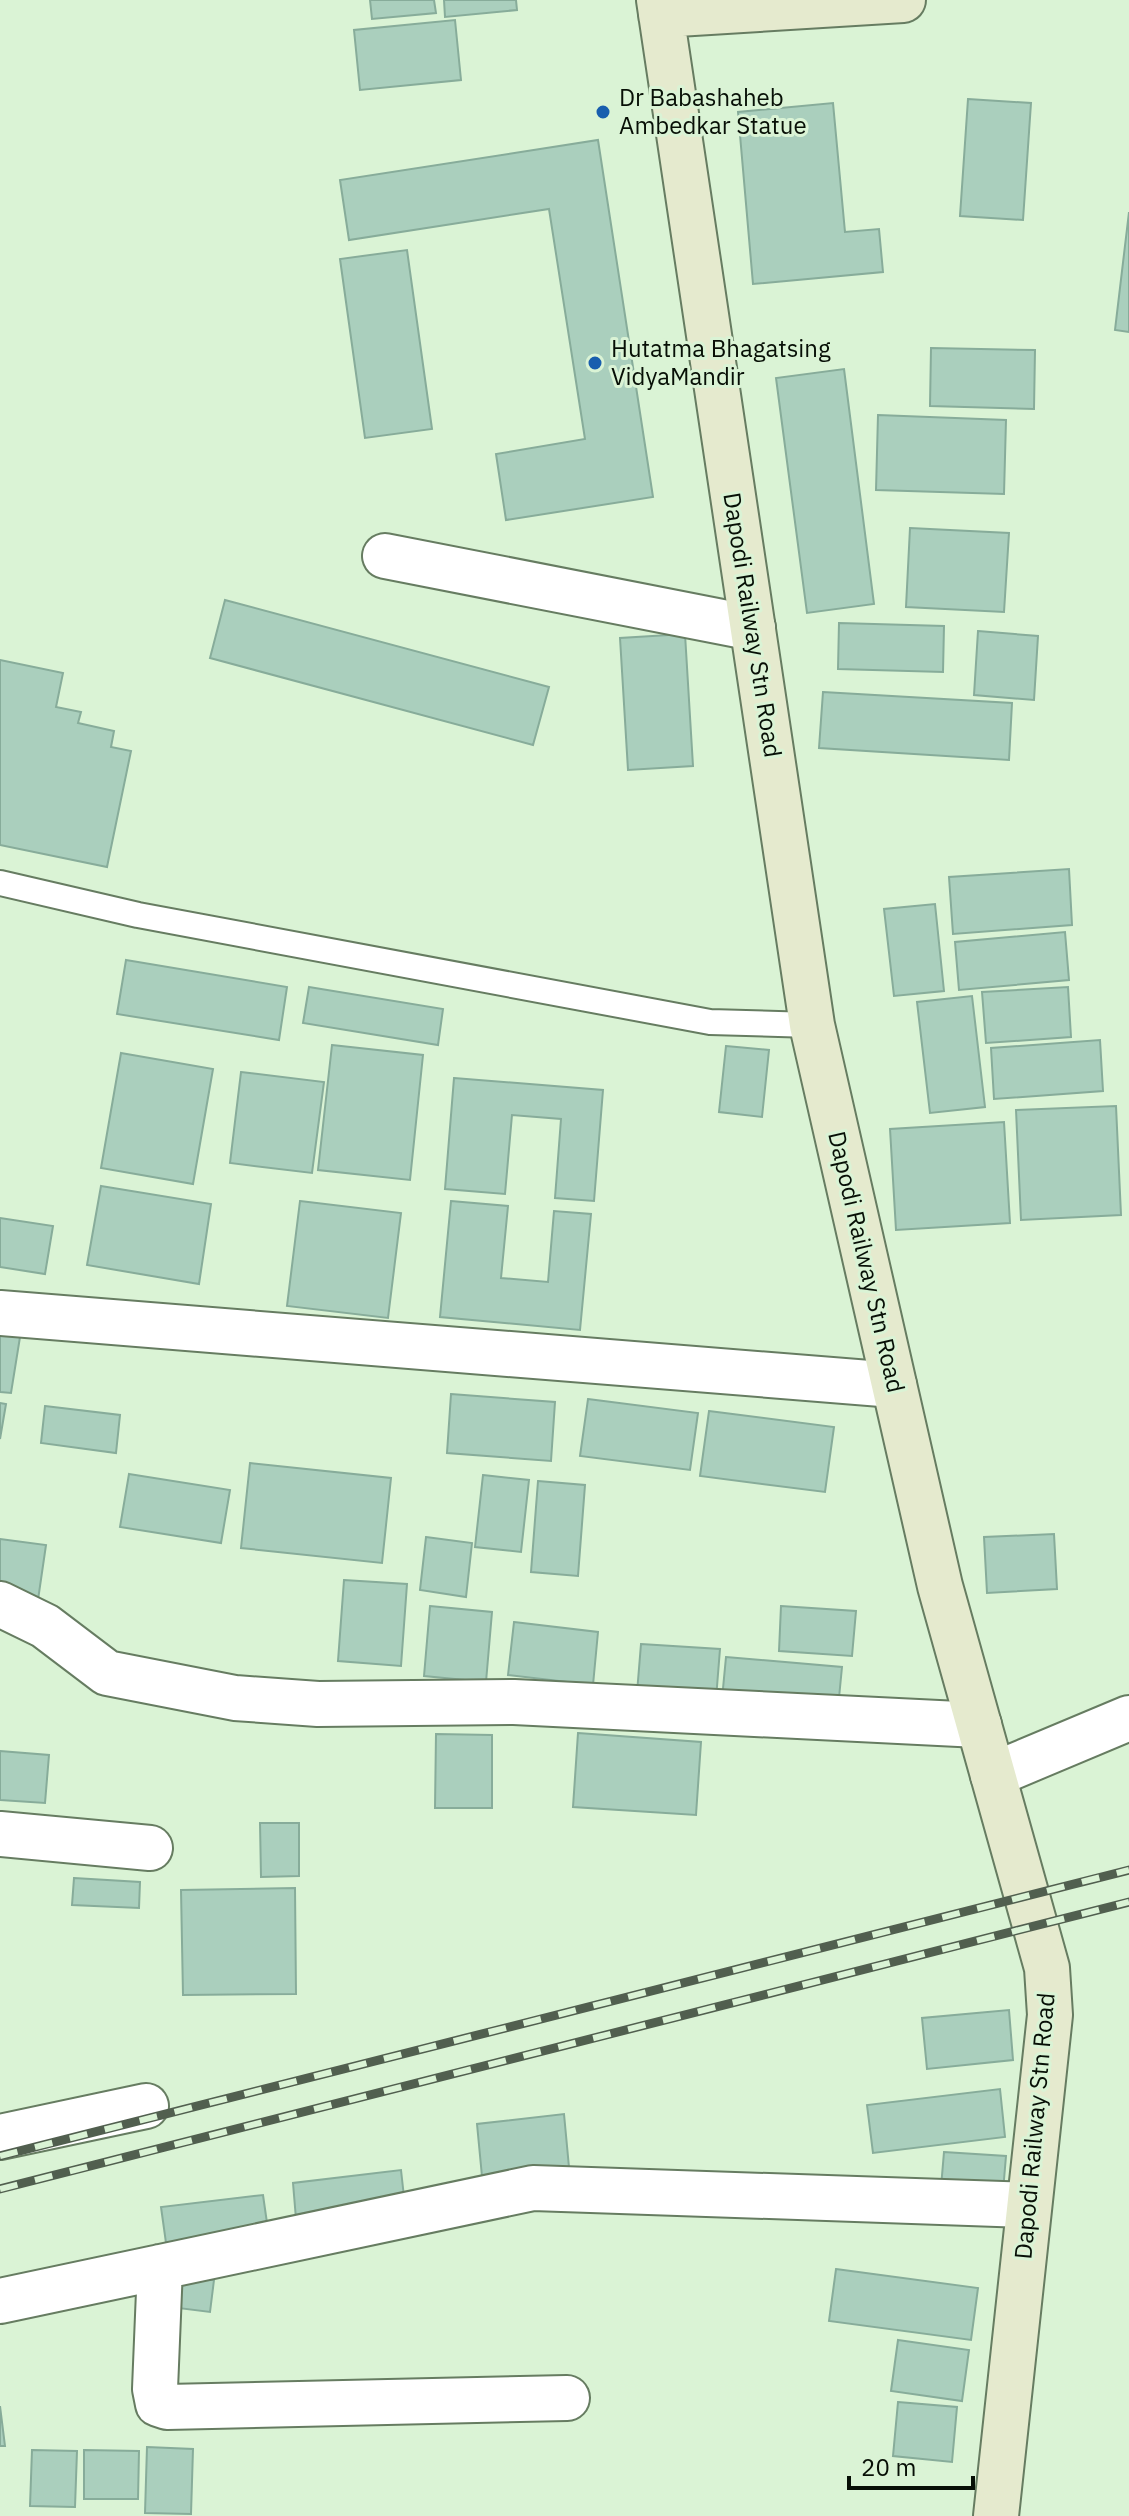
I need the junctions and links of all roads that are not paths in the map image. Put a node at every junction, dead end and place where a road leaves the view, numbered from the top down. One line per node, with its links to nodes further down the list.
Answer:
1 (903, 0): 2 (main road)
2 (660, 7): 4 (main road, Dapodi Railway Stn Road)
3 (385, 556): 4 (street)
4 (753, 628): 6 (main road, Dapodi Railway Stn Road)
5 (0, 883): 6 (lane)
6 (812, 1025): 8 (main road, Dapodi Railway Stn Road)
7 (0, 1313): 8 (street)
8 (894, 1385): 11 (main road, Dapodi Railway Stn Road)
9 (0, 1604): 11 (street)
10 (1129, 1718): 12 (street)
11 (979, 1725): 12 (main road, Dapodi Railway Stn Road)
12 (993, 1775): 17 (main road, Dapodi Railway Stn Road)
13 (0, 1834): 14 (street)
14 (150, 1848)
15 (146, 2106): 16 (street)
16 (0, 2137)
17 (1029, 2205): 18 (street); 21 (main road, Dapodi Railway Stn Road)
18 (160, 2267): 19 (street); 20 (street)
19 (0, 2301)
20 (567, 2398)
21 (996, 2516)

